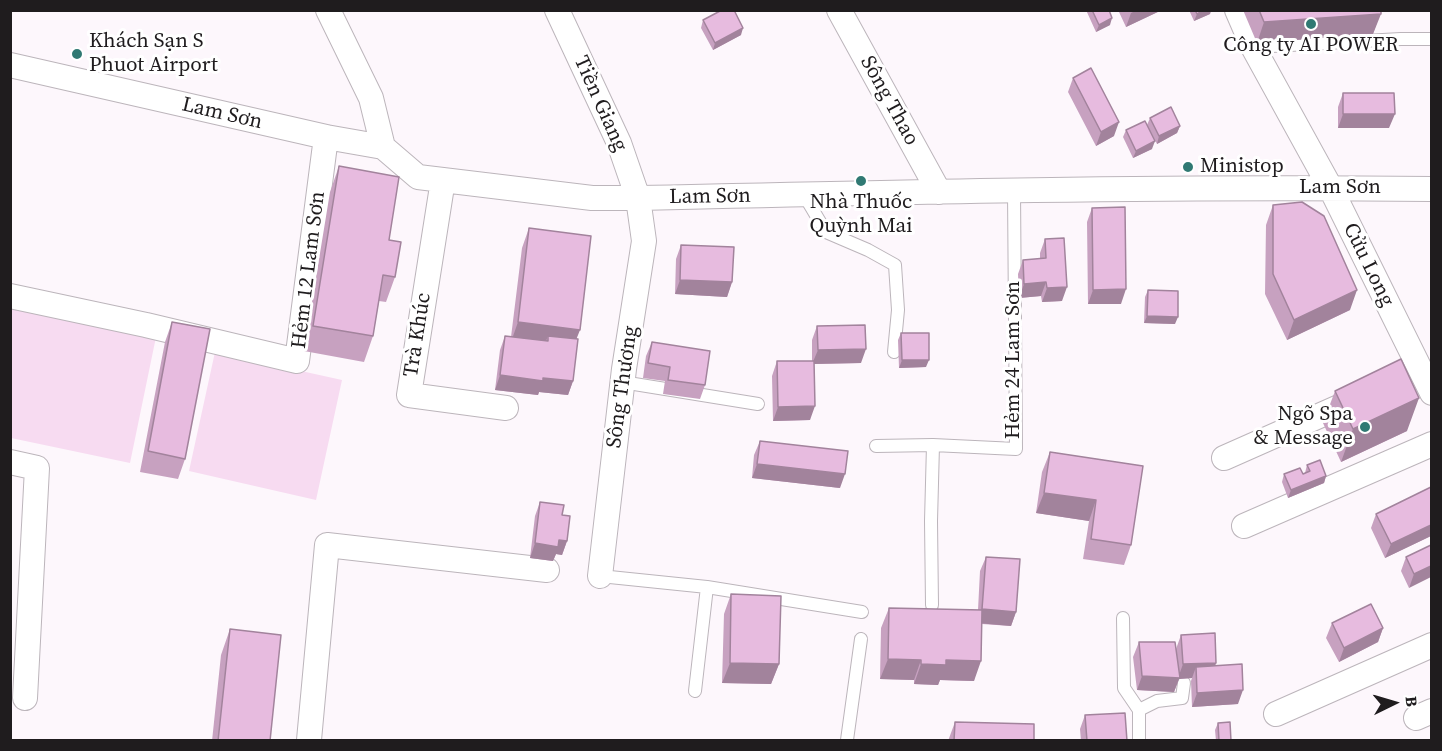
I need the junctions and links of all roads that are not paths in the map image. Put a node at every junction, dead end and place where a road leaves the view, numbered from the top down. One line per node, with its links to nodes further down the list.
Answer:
1 (328, 10): 9 (street)
2 (557, 10): 16 (street, Tiền Giang)
3 (839, 10): 14 (street, Sông Thao)
4 (1237, 10): 6 (street, Cửu Long)
5 (1431, 39): 6 (lane)
6 (1253, 47): 11 (street, Cửu Long)
7 (10, 66): 8 (street, Lam Sơn)
8 (326, 137): 9 (street, Lam Sơn); 17 (street, Hẻm 12 Lam Sơn)
9 (383, 147): 10 (street, Lam Sơn)
10 (443, 180): 16 (street, Lam Sơn); 23 (street, Trà Khúc)
11 (1330, 188): 12 (street, Lam Sơn); 13 (street, Lam Sơn); 21 (street, Cửu Long)
12 (1431, 189)
13 (1014, 191): 14 (street, Lam Sơn); 25 (lane, Hẻm 24 Lam Sơn)
14 (939, 192): 15 (street, Lam Sơn)
15 (804, 195): 16 (street, Lam Sơn); 18 (lane)
16 (638, 198): 19 (street, Sông Thương)
17 (10, 296)
18 (894, 352)
19 (622, 382): 22 (lane); 31 (street, Sông Thương)
20 (1377, 390): 27 (street)
21 (1431, 393)
22 (758, 404)
23 (506, 408)
24 (1431, 444): 29 (street)
25 (933, 445): 26 (lane, Hẻm 24 Lam Sơn); 33 (lane)
26 (876, 446)
27 (1224, 458)
28 (10, 462): 40 (street)
29 (1244, 526)
30 (547, 570): 43 (street)
31 (600, 576): 32 (lane)
32 (707, 587): 34 (lane); 39 (lane)
33 (932, 605)
34 (862, 612)
35 (1123, 618): 41 (lane)
36 (861, 639): 44 (lane)
37 (1431, 645): 42 (street)
38 (1184, 683): 41 (lane)
39 (695, 691)
40 (25, 698)
41 (1139, 710): 45 (lane)
42 (1276, 714)
43 (309, 741)
44 (846, 741)
45 (1139, 741)

